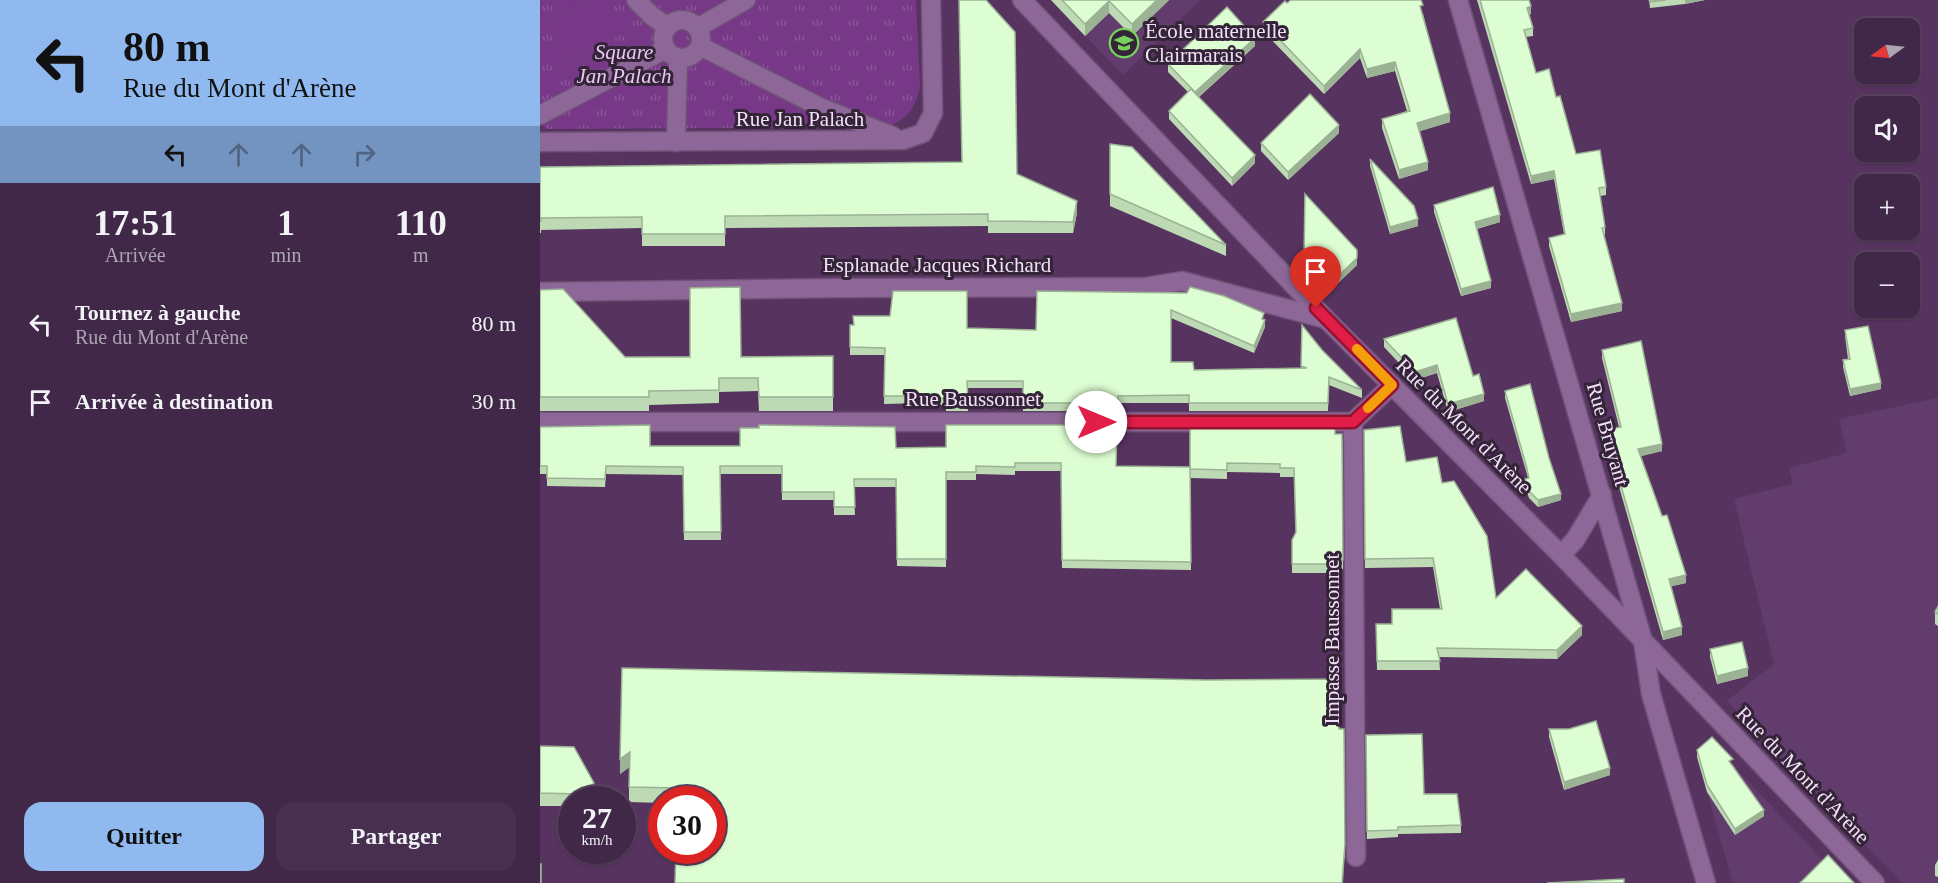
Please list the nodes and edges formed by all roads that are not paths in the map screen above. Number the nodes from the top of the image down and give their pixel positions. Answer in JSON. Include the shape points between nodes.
{"nodes":[{"id":1,"x":636,"y":0,"type":"edge"},
{"id":2,"x":746,"y":0,"type":"edge"},
{"id":3,"x":931,"y":0,"type":"edge"},
{"id":4,"x":1022,"y":0,"type":"edge"},
{"id":5,"x":1458,"y":0,"type":"edge"},
{"id":6,"x":668,"y":27,"type":"junction"},
{"id":7,"x":697,"y":28,"type":"junction"},
{"id":8,"x":700,"y":46,"type":"junction"},
{"id":9,"x":672,"y":53,"type":"junction"},
{"id":10,"x":540,"y":115,"type":"edge"},
{"id":11,"x":903,"y":141,"type":"junction"},
{"id":12,"x":540,"y":142,"type":"edge"},
{"id":13,"x":676,"y":142,"type":"junction"},
{"id":14,"x":540,"y":292,"type":"edge"},
{"id":15,"x":1328,"y":320,"type":"junction"},
{"id":16,"x":1392,"y":385,"type":"junction"},
{"id":17,"x":540,"y":422,"type":"edge"},
{"id":18,"x":1353,"y":422,"type":"junction"},
{"id":19,"x":1602,"y":495,"type":"junction"},
{"id":20,"x":1561,"y":555,"type":"junction"},
{"id":21,"x":1643,"y":641,"type":"junction"},
{"id":22,"x":1356,"y":857,"type":"dead end"},
{"id":23,"x":1706,"y":883,"type":"edge"},
{"id":24,"x":1875,"y":883,"type":"edge"}],
"edges":[{"from":1,"to":6,"type":"street"},
{"from":2,"to":7,"type":"street"},
{"from":3,"to":11,"type":"street","via":[[933,113],[923,133]]},
{"from":4,"to":15,"type":"street","name":"Rue du Mont d'Arène"},
{"from":5,"to":19,"type":"street","name":"Rue Bruyant"},
{"from":6,"to":7,"type":"street","via":[[683,20]]},
{"from":6,"to":9,"type":"street","via":[[663,37]]},
{"from":7,"to":8,"type":"street"},
{"from":8,"to":9,"type":"street","via":[[694,54]]},
{"from":8,"to":11,"type":"street","via":[[820,107]]},
{"from":9,"to":10,"type":"street"},
{"from":9,"to":13,"type":"street"},
{"from":11,"to":13,"type":"street","name":"Rue Jan Palach"},
{"from":12,"to":13,"type":"street","name":"Rue Jan Palach"},
{"from":14,"to":15,"type":"street","name":"Esplanade Jacques Richard","via":[[1145,287],[1182,281]]},
{"from":15,"to":16,"type":"street","name":"Rue du Mont d'Arène"},
{"from":16,"to":18,"type":"street"},
{"from":16,"to":20,"type":"street","name":"Rue du Mont d'Arène"},
{"from":17,"to":18,"type":"street","name":"Rue Baussonnet"},
{"from":18,"to":22,"type":"street","name":"Impasse Baussonnet"},
{"from":19,"to":20,"type":"street","via":[[1575,540]]},
{"from":19,"to":21,"type":"street","name":"Rue Bruyant"},
{"from":20,"to":21,"type":"street","name":"Rue du Mont d'Arène"},
{"from":21,"to":23,"type":"street","name":"Rue Bruyant","via":[[1651,694]]},
{"from":21,"to":24,"type":"street","name":"Rue du Mont d'Arène"}]}
